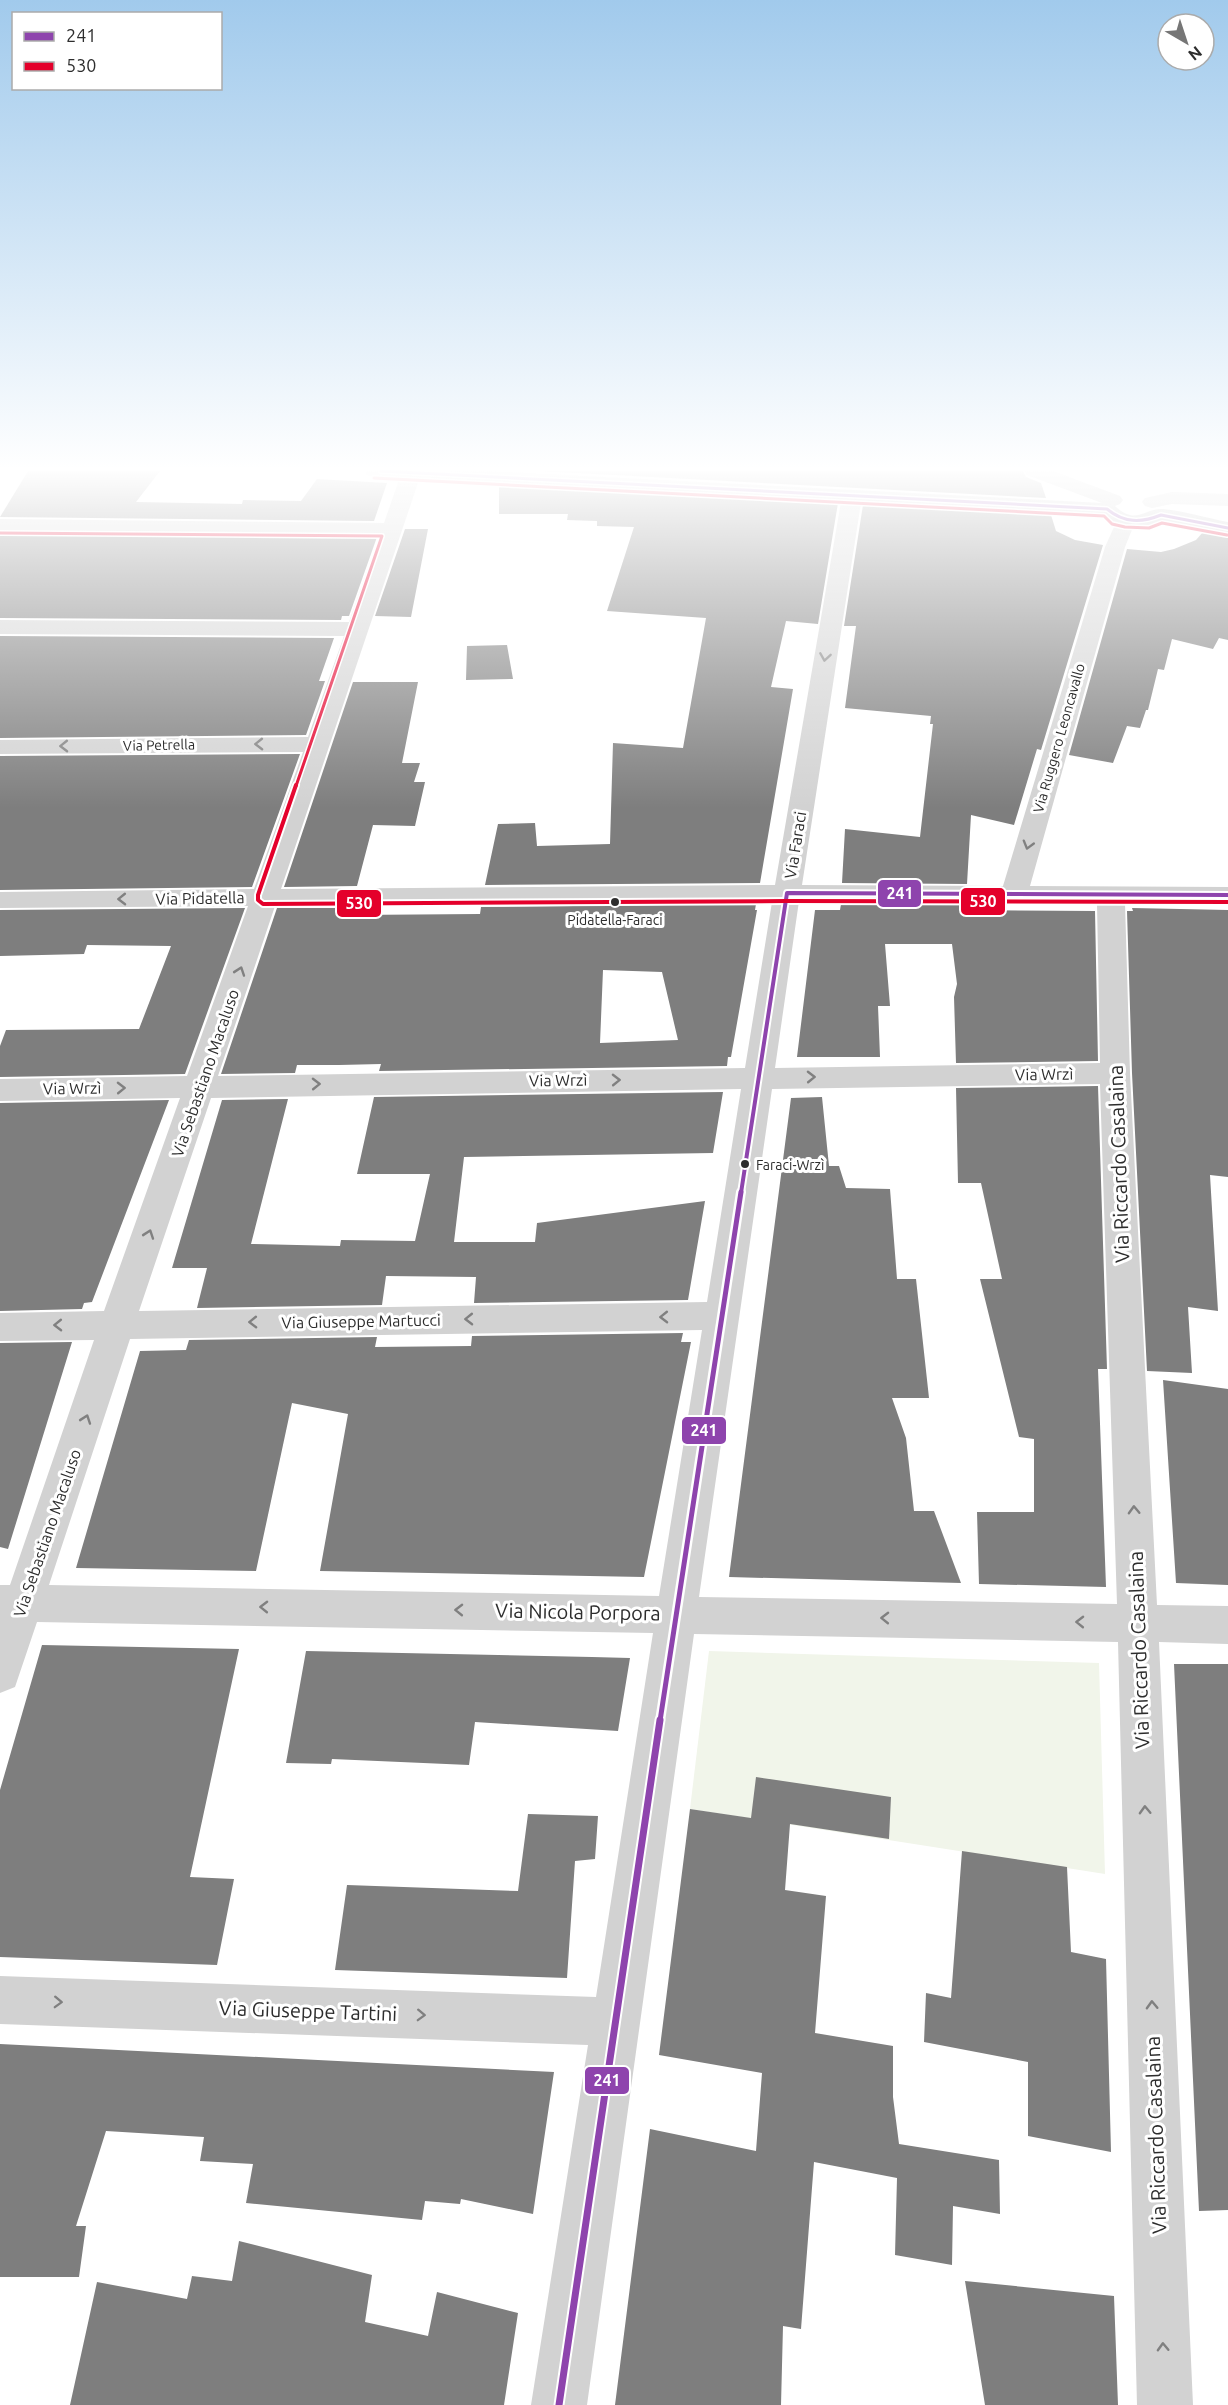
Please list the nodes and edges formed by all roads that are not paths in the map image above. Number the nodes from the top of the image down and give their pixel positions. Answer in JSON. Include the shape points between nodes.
{"nodes":[{"id":1,"x":373,"y":583,"type":"edge"},
{"id":2,"x":838,"y":583,"type":"edge"},
{"id":3,"x":1104,"y":583,"type":"edge"},
{"id":4,"x":0,"y":627,"type":"edge"},
{"id":5,"x":357,"y":629,"type":"junction"},
{"id":6,"x":318,"y":744,"type":"junction"},
{"id":7,"x":0,"y":747,"type":"edge"},
{"id":8,"x":787,"y":893,"type":"junction"},
{"id":9,"x":1014,"y":894,"type":"junction"},
{"id":10,"x":1111,"y":894,"type":"junction"},
{"id":11,"x":1228,"y":896,"type":"edge"},
{"id":12,"x":265,"y":897,"type":"junction"},
{"id":13,"x":0,"y":900,"type":"edge"},
{"id":14,"x":1115,"y":1073,"type":"junction"},
{"id":15,"x":760,"y":1077,"type":"junction"},
{"id":16,"x":201,"y":1086,"type":"junction"},
{"id":17,"x":0,"y":1089,"type":"edge"},
{"id":18,"x":723,"y":1316,"type":"junction"},
{"id":19,"x":117,"y":1324,"type":"junction"},
{"id":20,"x":0,"y":1327,"type":"edge"},
{"id":21,"x":12,"y":1603,"type":"edge"},
{"id":22,"x":676,"y":1614,"type":"junction"},
{"id":23,"x":1138,"y":1623,"type":"junction"},
{"id":24,"x":1228,"y":1625,"type":"edge"},
{"id":25,"x":0,"y":1673,"type":"edge"},
{"id":26,"x":0,"y":2000,"type":"edge"},
{"id":27,"x":616,"y":2022,"type":"junction"},
{"id":28,"x":559,"y":2405,"type":"edge"},
{"id":29,"x":1165,"y":2405,"type":"edge"}],
"edges":[{"from":1,"to":5,"type":"street","name":"Via Sebastiano Macaluso"},
{"from":2,"to":8,"type":"street","name":"Via Faraci","one_way":true},
{"from":3,"to":9,"type":"street","name":"Via Ruggero Leoncavallo","one_way":true},
{"from":4,"to":5,"type":"street"},
{"from":5,"to":6,"type":"street","name":"Via Sebastiano Macaluso"},
{"from":6,"to":7,"type":"street","name":"Via Petrella","one_way":true},
{"from":6,"to":12,"type":"street","name":"Via Sebastiano Macaluso"},
{"from":8,"to":9,"type":"street","name":"Via Pidatella"},
{"from":8,"to":12,"type":"street","name":"Via Pidatella"},
{"from":8,"to":15,"type":"street","name":"Via Faraci"},
{"from":9,"to":10,"type":"street","name":"Via Pidatella"},
{"from":10,"to":11,"type":"street","name":"Via Pidatella"},
{"from":10,"to":14,"type":"street","name":"Via Riccardo Casalaina"},
{"from":12,"to":13,"type":"street","name":"Via Pidatella","one_way":true},
{"from":16,"to":12,"type":"street","name":"Via Sebastiano Macaluso","one_way":true},
{"from":15,"to":14,"type":"street","name":"Via Wrzì","one_way":true},
{"from":23,"to":14,"type":"street","name":"Via Riccardo Casalaina","one_way":true},
{"from":16,"to":15,"type":"street","name":"Via Wrzì","one_way":true},
{"from":15,"to":18,"type":"street","name":"Via Faraci"},
{"from":17,"to":16,"type":"street","name":"Via Wrzì","one_way":true},
{"from":19,"to":16,"type":"street","name":"Via Sebastiano Macaluso","one_way":true},
{"from":18,"to":19,"type":"street","name":"Via Giuseppe Martucci","one_way":true},
{"from":18,"to":22,"type":"street","name":"Via Faraci"},
{"from":19,"to":20,"type":"street","name":"Via Giuseppe Martucci","one_way":true},
{"from":21,"to":19,"type":"street","name":"Via Sebastiano Macaluso","one_way":true},
{"from":22,"to":21,"type":"street","name":"Via Nicola Porpora","one_way":true},
{"from":21,"to":25,"type":"street","name":"Via Sebastiano Macaluso"},
{"from":23,"to":22,"type":"street","name":"Via Nicola Porpora","one_way":true},
{"from":22,"to":27,"type":"street","name":"Via Faraci"},
{"from":23,"to":24,"type":"street","name":"Via Nicola Porpora"},
{"from":29,"to":23,"type":"street","name":"Via Riccardo Casalaina","one_way":true},
{"from":26,"to":27,"type":"street","name":"Via Giuseppe Tartini","one_way":true},
{"from":27,"to":28,"type":"street","name":"Via Faraci"}]}
